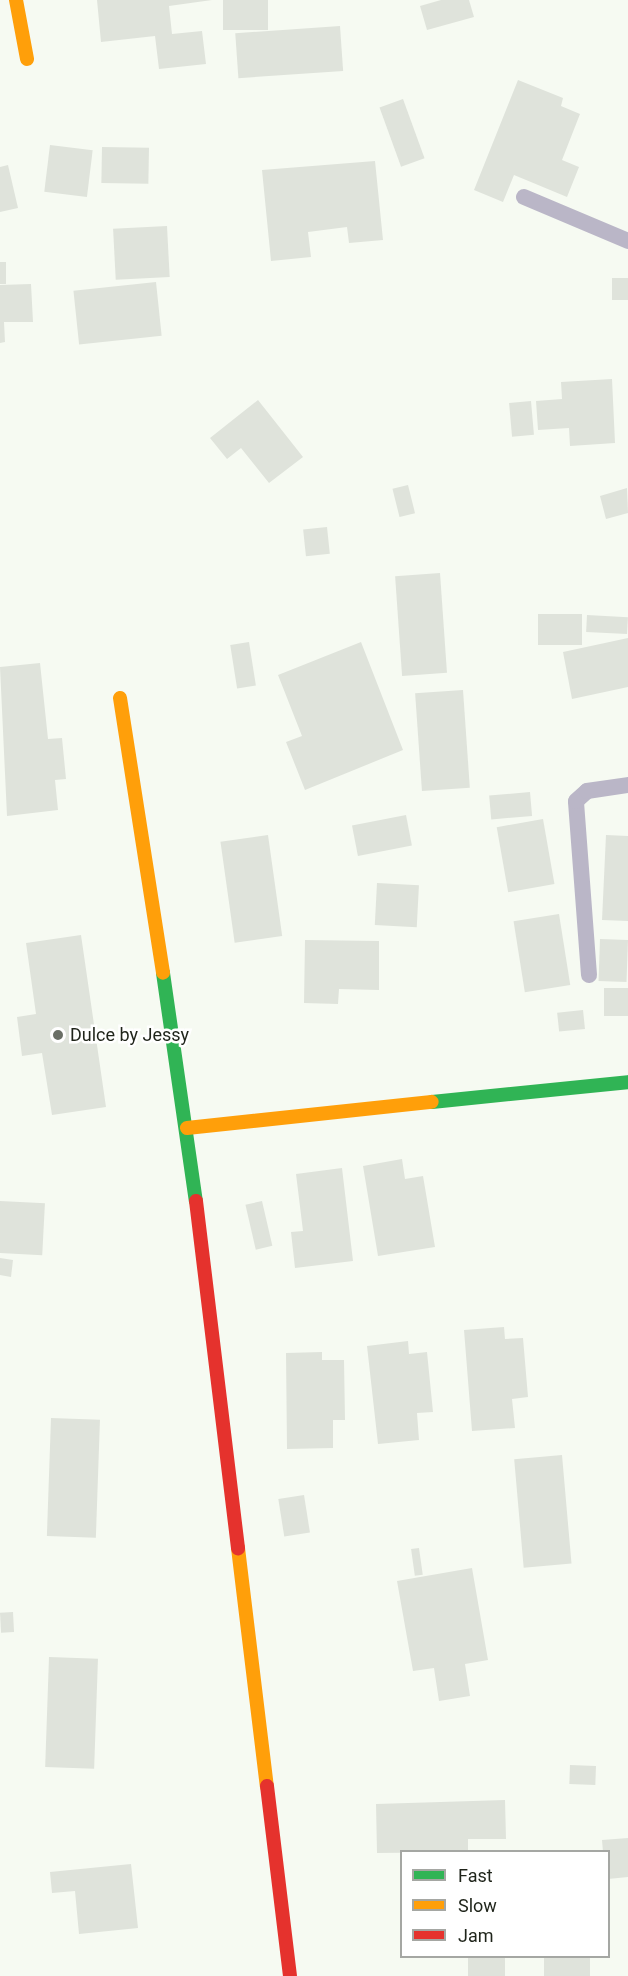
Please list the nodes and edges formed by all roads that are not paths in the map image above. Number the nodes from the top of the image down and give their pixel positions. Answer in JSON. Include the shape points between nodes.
{"nodes":[{"id":1,"x":16,"y":0,"type":"edge"},
{"id":2,"x":27,"y":59,"type":"dead end"},
{"id":3,"x":524,"y":196,"type":"dead end"},
{"id":4,"x":628,"y":241,"type":"edge"},
{"id":5,"x":120,"y":698,"type":"dead end"},
{"id":6,"x":628,"y":785,"type":"edge"},
{"id":7,"x":589,"y":975,"type":"dead end"},
{"id":8,"x":628,"y":1082,"type":"edge"},
{"id":9,"x":187,"y":1128,"type":"junction"},
{"id":10,"x":290,"y":1976,"type":"edge"}],
"edges":[{"from":1,"to":2,"type":"street"},
{"from":3,"to":4,"type":"lane"},
{"from":5,"to":9,"type":"street"},
{"from":6,"to":7,"type":"lane","via":[[587,791],[576,801]]},
{"from":8,"to":9,"type":"street"},
{"from":9,"to":10,"type":"street"}]}
